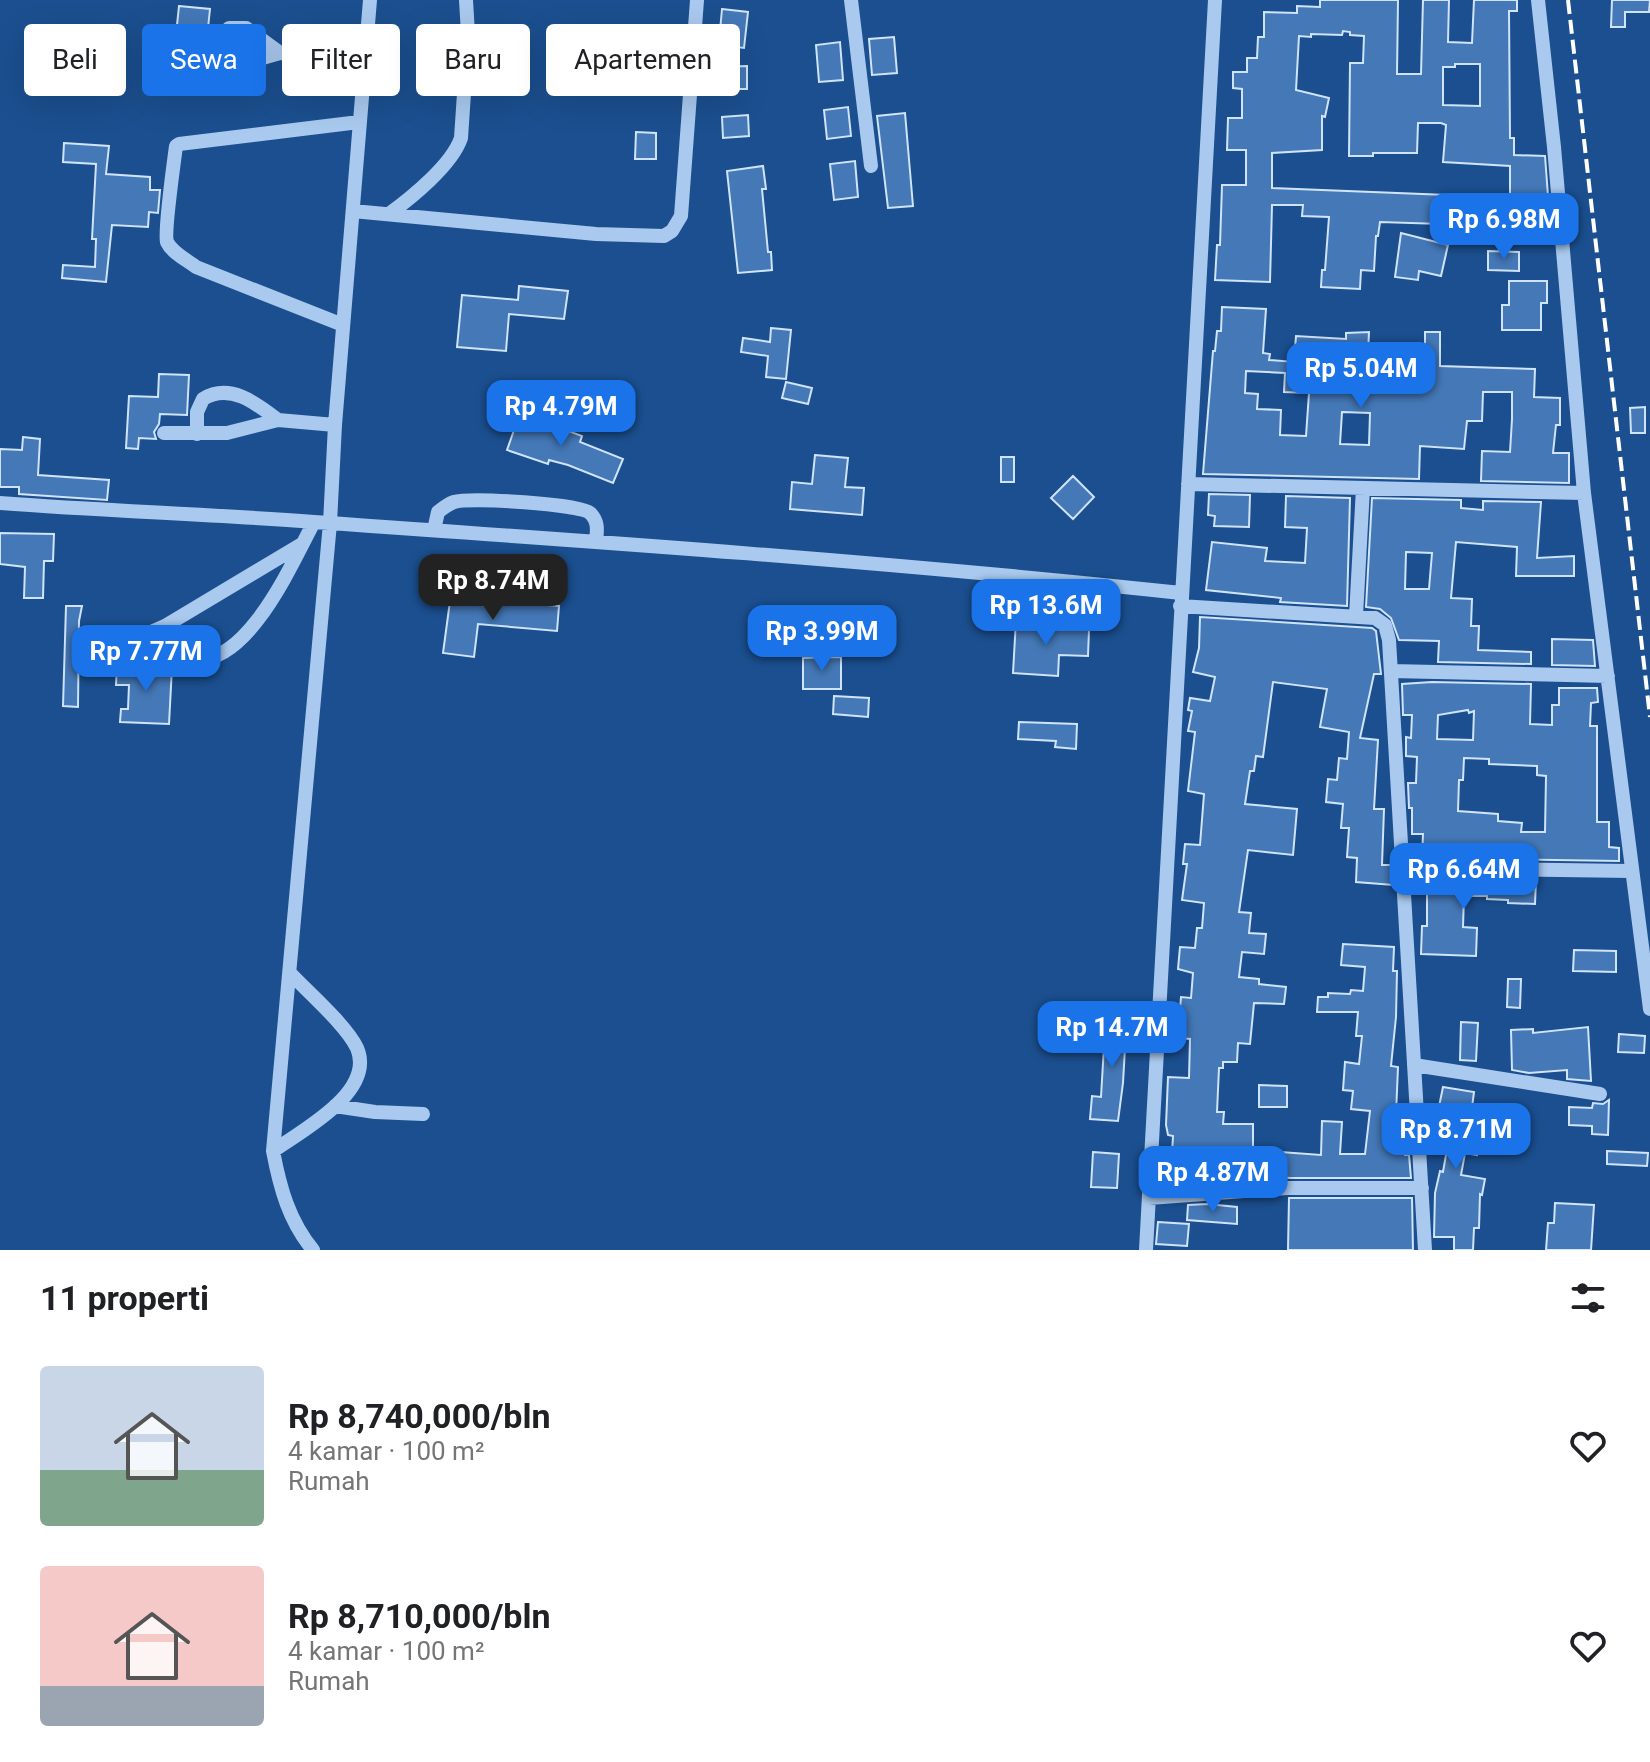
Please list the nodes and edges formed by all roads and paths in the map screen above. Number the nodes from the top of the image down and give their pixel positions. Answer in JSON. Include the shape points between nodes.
{"nodes":[{"id":1,"x":370,"y":0,"type":"edge"},
{"id":2,"x":466,"y":0,"type":"edge"},
{"id":3,"x":697,"y":0,"type":"edge"},
{"id":4,"x":851,"y":0,"type":"edge"},
{"id":5,"x":1215,"y":0,"type":"edge"},
{"id":6,"x":1538,"y":0,"type":"edge"},
{"id":7,"x":368,"y":24,"type":"edge"},
{"id":8,"x":266,"y":43,"type":"edge"},
{"id":9,"x":280,"y":53,"type":"joint"},
{"id":10,"x":266,"y":56,"type":"edge"},
{"id":11,"x":362,"y":96,"type":"edge"},
{"id":12,"x":359,"y":122,"type":"junction"},
{"id":13,"x":871,"y":166,"type":"dead end"},
{"id":14,"x":353,"y":211,"type":"junction"},
{"id":15,"x":389,"y":214,"type":"junction"},
{"id":16,"x":343,"y":325,"type":"junction"},
{"id":17,"x":278,"y":420,"type":"junction"},
{"id":18,"x":335,"y":425,"type":"junction"},
{"id":19,"x":164,"y":433,"type":"dead end"},
{"id":20,"x":197,"y":434,"type":"junction"},
{"id":21,"x":1188,"y":484,"type":"junction"},
{"id":22,"x":1363,"y":488,"type":"junction"},
{"id":23,"x":1584,"y":493,"type":"junction"},
{"id":24,"x":0,"y":503,"type":"edge"},
{"id":25,"x":314,"y":522,"type":"junction"},
{"id":26,"x":330,"y":523,"type":"junction"},
{"id":27,"x":434,"y":530,"type":"junction"},
{"id":28,"x":596,"y":542,"type":"junction"},
{"id":29,"x":302,"y":544,"type":"junction"},
{"id":30,"x":1180,"y":599,"type":"junction"},
{"id":31,"x":1356,"y":616,"type":"junction"},
{"id":32,"x":165,"y":626,"type":"junction"},
{"id":33,"x":96,"y":656,"type":"dead end"},
{"id":34,"x":1391,"y":671,"type":"junction"},
{"id":35,"x":1608,"y":676,"type":"junction"},
{"id":36,"x":1403,"y":868,"type":"junction"},
{"id":37,"x":1631,"y":871,"type":"junction"},
{"id":38,"x":290,"y":973,"type":"junction"},
{"id":39,"x":1650,"y":1009,"type":"edge"},
{"id":40,"x":1414,"y":1065,"type":"junction"},
{"id":41,"x":1600,"y":1094,"type":"dead end"},
{"id":42,"x":335,"y":1106,"type":"junction"},
{"id":43,"x":423,"y":1114,"type":"dead end"},
{"id":44,"x":273,"y":1151,"type":"junction"},
{"id":45,"x":1422,"y":1188,"type":"junction"},
{"id":46,"x":1149,"y":1198,"type":"junction"},
{"id":47,"x":313,"y":1250,"type":"edge"},
{"id":48,"x":1146,"y":1250,"type":"edge"},
{"id":49,"x":1425,"y":1250,"type":"edge"}],
"edges":[{"from":1,"to":7,"type":"street"},
{"from":2,"to":15,"type":"street","via":[[461,138],[411,198]]},
{"from":3,"to":15,"type":"street","via":[[681,216],[672,231],[664,236],[596,234]]},
{"from":4,"to":13,"type":"street"},
{"from":5,"to":21,"type":"street"},
{"from":6,"to":23,"type":"street"},
{"from":8,"to":9,"type":"street"},
{"from":9,"to":10,"type":"street"},
{"from":11,"to":12,"type":"street"},
{"from":12,"to":14,"type":"street"},
{"from":12,"to":16,"type":"street","via":[[179,144],[167,224],[167,242],[196,267]]},
{"from":14,"to":15,"type":"street"},
{"from":14,"to":16,"type":"street"},
{"from":16,"to":18,"type":"street"},
{"from":17,"to":18,"type":"street"},
{"from":17,"to":20,"type":"street","via":[[227,433]]},
{"from":17,"to":20,"type":"street","via":[[235,393],[220,392],[203,399]]},
{"from":18,"to":26,"type":"street"},
{"from":19,"to":20,"type":"street"},
{"from":21,"to":22,"type":"street"},
{"from":21,"to":30,"type":"street"},
{"from":22,"to":23,"type":"street"},
{"from":22,"to":31,"type":"street"},
{"from":23,"to":35,"type":"street"},
{"from":24,"to":25,"type":"street"},
{"from":25,"to":26,"type":"street"},
{"from":25,"to":29,"type":"street"},
{"from":26,"to":27,"type":"street"},
{"from":26,"to":38,"type":"street"},
{"from":27,"to":28,"type":"street"},
{"from":27,"to":28,"type":"street","via":[[438,512],[456,501],[536,504],[585,509],[597,523]]},
{"from":28,"to":30,"type":"street","via":[[983,573]]},
{"from":29,"to":32,"type":"street"},
{"from":29,"to":32,"type":"street","via":[[250,630],[229,651],[214,659],[192,659]]},
{"from":30,"to":31,"type":"street"},
{"from":30,"to":46,"type":"street"},
{"from":31,"to":34,"type":"street","via":[[1385,625]]},
{"from":32,"to":33,"type":"street"},
{"from":34,"to":35,"type":"street"},
{"from":34,"to":36,"type":"street"},
{"from":35,"to":37,"type":"street"},
{"from":36,"to":37,"type":"street"},
{"from":36,"to":40,"type":"street"},
{"from":37,"to":39,"type":"street"},
{"from":38,"to":42,"type":"street","via":[[358,1049],[354,1087]]},
{"from":38,"to":44,"type":"street"},
{"from":40,"to":41,"type":"street"},
{"from":40,"to":45,"type":"street"},
{"from":42,"to":43,"type":"street"},
{"from":42,"to":44,"type":"street"},
{"from":44,"to":47,"type":"street","via":[[289,1212]]},
{"from":45,"to":46,"type":"street","via":[[1287,1188]]},
{"from":45,"to":49,"type":"street"},
{"from":46,"to":48,"type":"street"}]}
